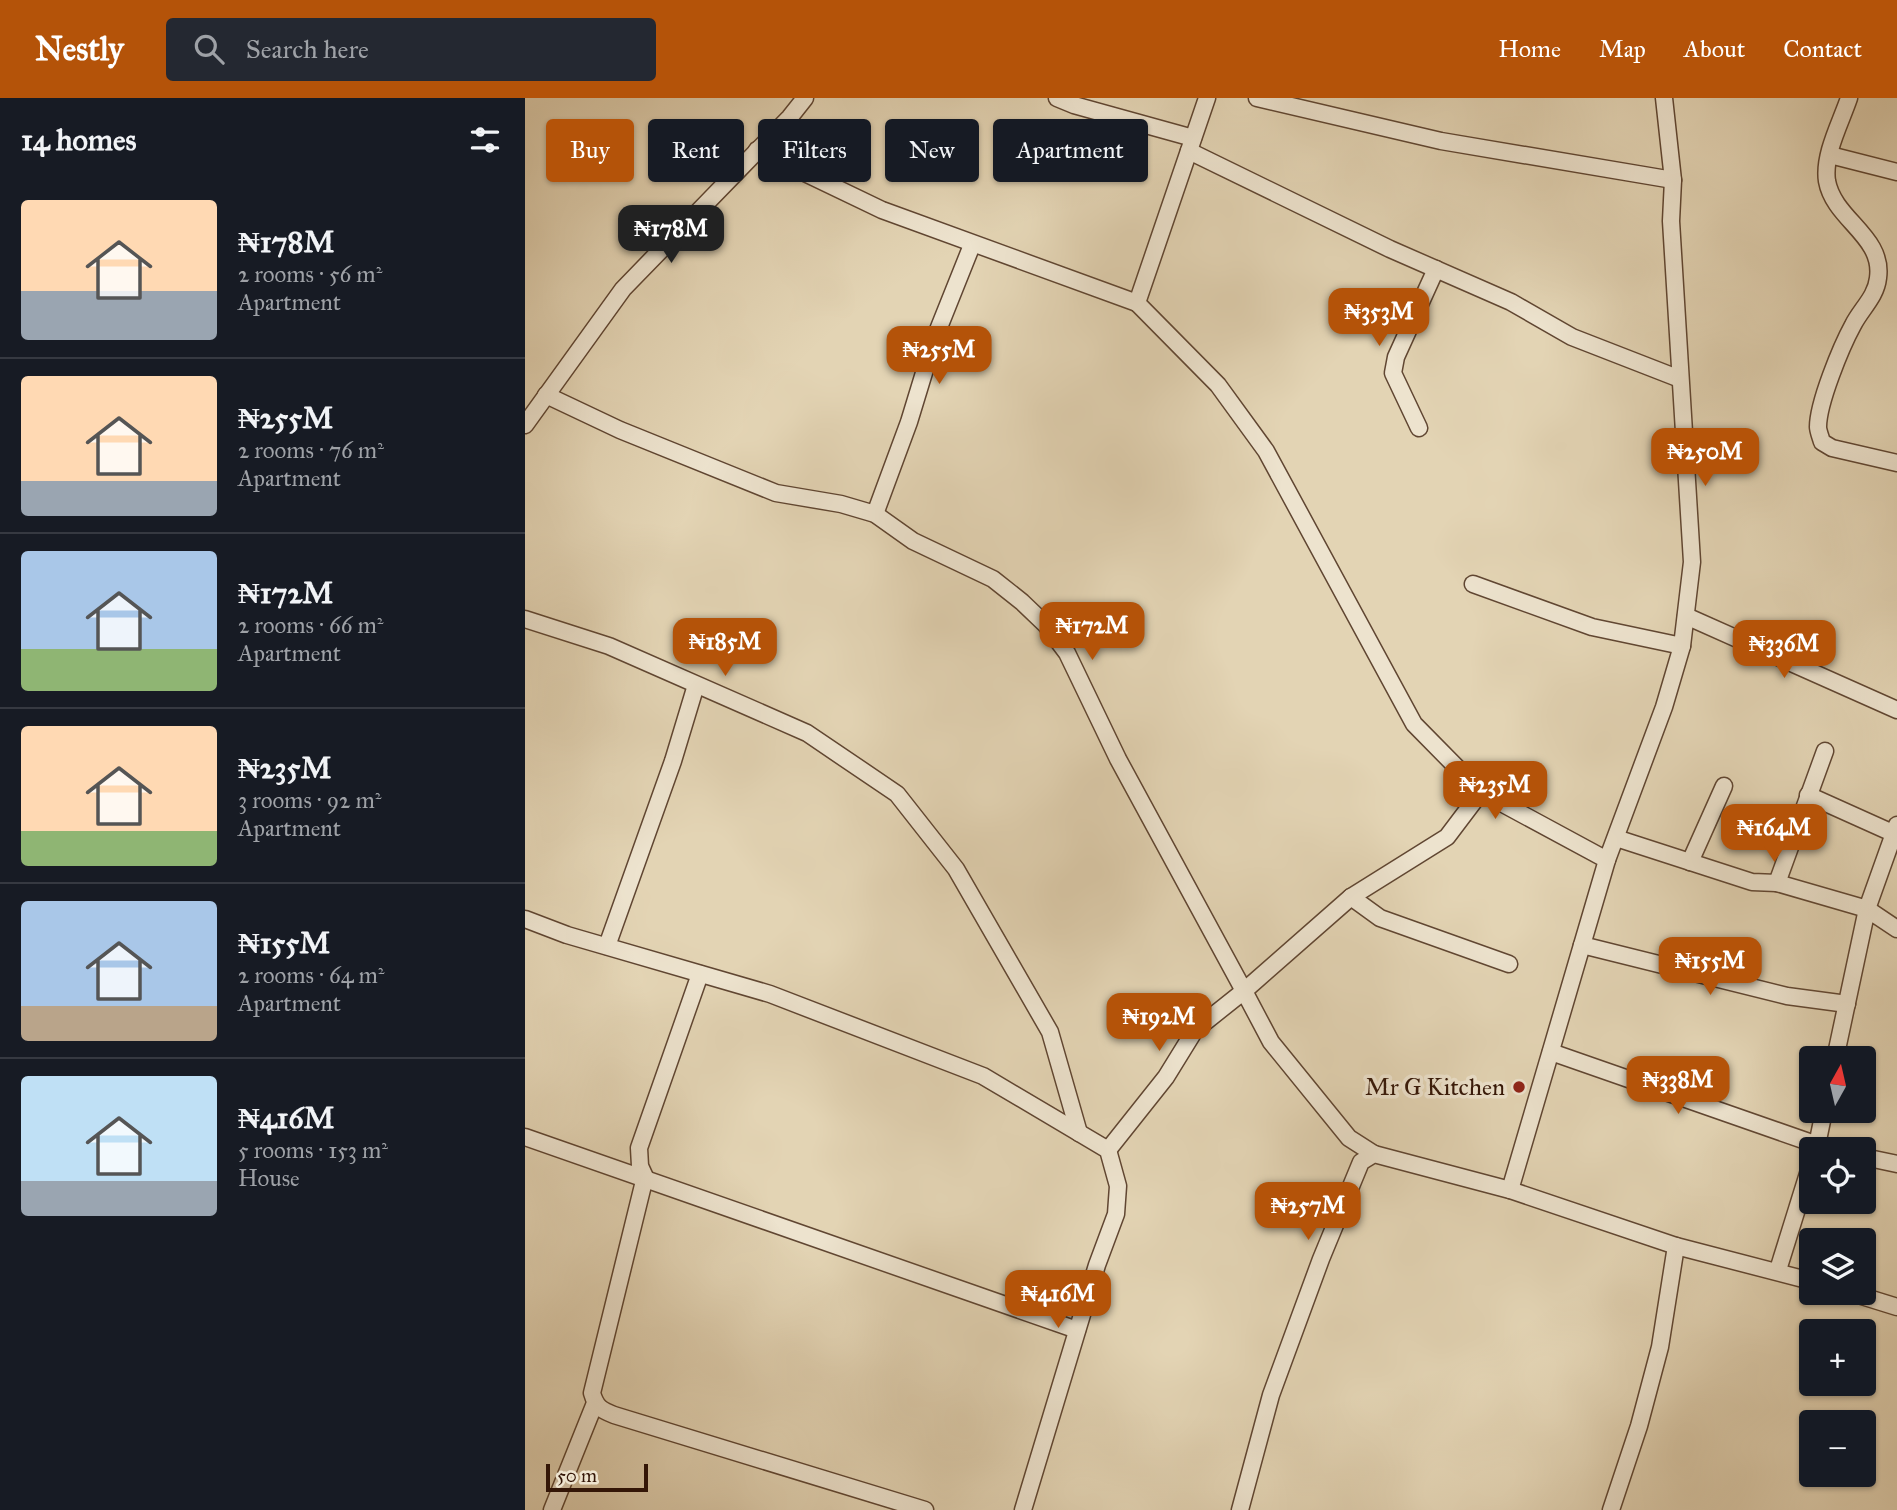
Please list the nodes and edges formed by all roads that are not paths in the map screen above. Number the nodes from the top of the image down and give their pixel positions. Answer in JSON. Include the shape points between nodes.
{"nodes":[{"id":1,"x":804,"y":98,"type":"edge"},
{"id":2,"x":1057,"y":98,"type":"edge"},
{"id":3,"x":1207,"y":98,"type":"edge"},
{"id":4,"x":1257,"y":98,"type":"edge"},
{"id":5,"x":1664,"y":98,"type":"edge"},
{"id":6,"x":1849,"y":98,"type":"edge"},
{"id":7,"x":1191,"y":145,"type":"junction"},
{"id":8,"x":757,"y":150,"type":"junction"},
{"id":9,"x":1830,"y":155,"type":"junction"},
{"id":10,"x":1897,"y":172,"type":"edge"},
{"id":11,"x":1673,"y":180,"type":"junction"},
{"id":12,"x":972,"y":245,"type":"junction"},
{"id":13,"x":1436,"y":270,"type":"junction"},
{"id":14,"x":1137,"y":303,"type":"junction"},
{"id":15,"x":1680,"y":379,"type":"junction"},
{"id":16,"x":546,"y":395,"type":"junction"},
{"id":17,"x":525,"y":425,"type":"edge"},
{"id":18,"x":1419,"y":428,"type":"dead end"},
{"id":19,"x":1897,"y":463,"type":"edge"},
{"id":20,"x":875,"y":514,"type":"junction"},
{"id":21,"x":1473,"y":584,"type":"dead end"},
{"id":22,"x":1686,"y":616,"type":"junction"},
{"id":23,"x":525,"y":619,"type":"edge"},
{"id":24,"x":1682,"y":646,"type":"junction"},
{"id":25,"x":696,"y":685,"type":"junction"},
{"id":26,"x":1897,"y":710,"type":"edge"},
{"id":27,"x":1825,"y":751,"type":"dead end"},
{"id":28,"x":1724,"y":786,"type":"dead end"},
{"id":29,"x":1481,"y":792,"type":"junction"},
{"id":30,"x":1808,"y":795,"type":"junction"},
{"id":31,"x":1896,"y":831,"type":"edge"},
{"id":32,"x":1616,"y":838,"type":"junction"},
{"id":33,"x":1607,"y":860,"type":"junction"},
{"id":34,"x":1690,"y":862,"type":"junction"},
{"id":35,"x":1777,"y":883,"type":"junction"},
{"id":36,"x":1351,"y":897,"type":"junction"},
{"id":37,"x":1867,"y":909,"type":"junction"},
{"id":38,"x":525,"y":919,"type":"edge"},
{"id":39,"x":1897,"y":929,"type":"edge"},
{"id":40,"x":1582,"y":945,"type":"junction"},
{"id":41,"x":607,"y":946,"type":"junction"},
{"id":42,"x":1509,"y":964,"type":"dead end"},
{"id":43,"x":700,"y":974,"type":"junction"},
{"id":44,"x":1244,"y":991,"type":"junction"},
{"id":45,"x":1847,"y":1004,"type":"junction"},
{"id":46,"x":1838,"y":1046,"type":"edge"},
{"id":47,"x":1551,"y":1052,"type":"junction"},
{"id":48,"x":1079,"y":1133,"type":"junction"},
{"id":49,"x":525,"y":1137,"type":"edge"},
{"id":50,"x":1799,"y":1141,"type":"edge"},
{"id":51,"x":1108,"y":1150,"type":"junction"},
{"id":52,"x":1374,"y":1154,"type":"junction"},
{"id":53,"x":1876,"y":1160,"type":"edge"},
{"id":54,"x":1897,"y":1164,"type":"edge"},
{"id":55,"x":645,"y":1177,"type":"junction"},
{"id":56,"x":1510,"y":1190,"type":"junction"},
{"id":57,"x":1799,"y":1203,"type":"edge"},
{"id":58,"x":1676,"y":1247,"type":"junction"},
{"id":59,"x":1778,"y":1270,"type":"junction"},
{"id":60,"x":1799,"y":1276,"type":"edge"},
{"id":61,"x":1876,"y":1300,"type":"edge"},
{"id":62,"x":1897,"y":1307,"type":"edge"},
{"id":63,"x":1077,"y":1329,"type":"junction"},
{"id":64,"x":595,"y":1403,"type":"junction"},
{"id":65,"x":1614,"y":1509,"type":"edge"},
{"id":66,"x":552,"y":1510,"type":"edge"},
{"id":67,"x":925,"y":1510,"type":"edge"},
{"id":68,"x":1023,"y":1510,"type":"edge"},
{"id":69,"x":1240,"y":1510,"type":"edge"}],
"edges":[{"from":1,"to":8,"type":"street"},
{"from":2,"to":7,"type":"street"},
{"from":3,"to":7,"type":"street"},
{"from":4,"to":11,"type":"street","via":[[1441,141]]},
{"from":5,"to":11,"type":"street"},
{"from":6,"to":9,"type":"street"},
{"from":7,"to":13,"type":"street"},
{"from":7,"to":14,"type":"street"},
{"from":8,"to":12,"type":"street","via":[[882,210]]},
{"from":8,"to":16,"type":"street","via":[[623,289]]},
{"from":9,"to":10,"type":"street"},
{"from":9,"to":19,"type":"street","via":[[1827,181],[1833,197],[1872,245],[1878,278],[1853,324],[1826,391],[1818,426],[1822,442],[1832,447]]},
{"from":11,"to":15,"type":"street"},
{"from":12,"to":14,"type":"street"},
{"from":12,"to":20,"type":"street","via":[[934,340]]},
{"from":13,"to":15,"type":"street","via":[[1511,302],[1572,337]]},
{"from":13,"to":18,"type":"street","via":[[1395,357],[1393,373]]},
{"from":14,"to":29,"type":"street","via":[[1218,385],[1258,440],[1414,724]]},
{"from":15,"to":22,"type":"street","via":[[1692,562]]},
{"from":16,"to":17,"type":"street"},
{"from":16,"to":20,"type":"street","via":[[776,493]]},
{"from":20,"to":44,"type":"street","via":[[913,541],[993,579],[1046,625],[1067,653],[1118,758]]},
{"from":21,"to":24,"type":"street","via":[[1592,627]]},
{"from":22,"to":24,"type":"street"},
{"from":22,"to":26,"type":"street"},
{"from":23,"to":25,"type":"street","via":[[608,646]]},
{"from":24,"to":32,"type":"street"},
{"from":25,"to":41,"type":"street"},
{"from":25,"to":48,"type":"street","via":[[807,733],[897,794],[955,869],[1050,1032]]},
{"from":27,"to":30,"type":"street"},
{"from":28,"to":34,"type":"street"},
{"from":29,"to":33,"type":"street"},
{"from":29,"to":36,"type":"street","via":[[1447,838]]},
{"from":30,"to":31,"type":"street"},
{"from":30,"to":35,"type":"street"},
{"from":31,"to":37,"type":"street"},
{"from":32,"to":33,"type":"street"},
{"from":32,"to":34,"type":"street"},
{"from":33,"to":40,"type":"street"},
{"from":34,"to":35,"type":"street","via":[[1752,882]]},
{"from":35,"to":37,"type":"street"},
{"from":36,"to":42,"type":"street","via":[[1380,918]]},
{"from":36,"to":44,"type":"street"},
{"from":37,"to":39,"type":"street"},
{"from":37,"to":45,"type":"street"},
{"from":38,"to":41,"type":"street"},
{"from":40,"to":45,"type":"street","via":[[1787,996]]},
{"from":40,"to":47,"type":"street"},
{"from":41,"to":43,"type":"street"},
{"from":43,"to":48,"type":"street","via":[[770,994],[983,1076]]},
{"from":43,"to":55,"type":"street","via":[[639,1148]]},
{"from":44,"to":51,"type":"street","via":[[1195,1030],[1166,1077]]},
{"from":44,"to":52,"type":"street","via":[[1271,1042],[1349,1138]]},
{"from":45,"to":46,"type":"street"},
{"from":47,"to":50,"type":"street"},
{"from":47,"to":56,"type":"street"},
{"from":48,"to":51,"type":"street"},
{"from":49,"to":55,"type":"street"},
{"from":51,"to":63,"type":"street","via":[[1118,1186],[1116,1214]]},
{"from":52,"to":56,"type":"street"},
{"from":52,"to":69,"type":"street","via":[[1361,1162],[1351,1181],[1321,1259],[1271,1395]]},
{"from":53,"to":54,"type":"street"},
{"from":55,"to":63,"type":"street"},
{"from":55,"to":64,"type":"street","via":[[593,1394]]},
{"from":56,"to":58,"type":"street"},
{"from":57,"to":59,"type":"street"},
{"from":58,"to":59,"type":"street"},
{"from":58,"to":65,"type":"street","via":[[1660,1347]]},
{"from":59,"to":60,"type":"street"},
{"from":61,"to":62,"type":"street"},
{"from":63,"to":68,"type":"street"},
{"from":64,"to":66,"type":"street"},
{"from":64,"to":67,"type":"street","via":[[614,1415]]}]}
